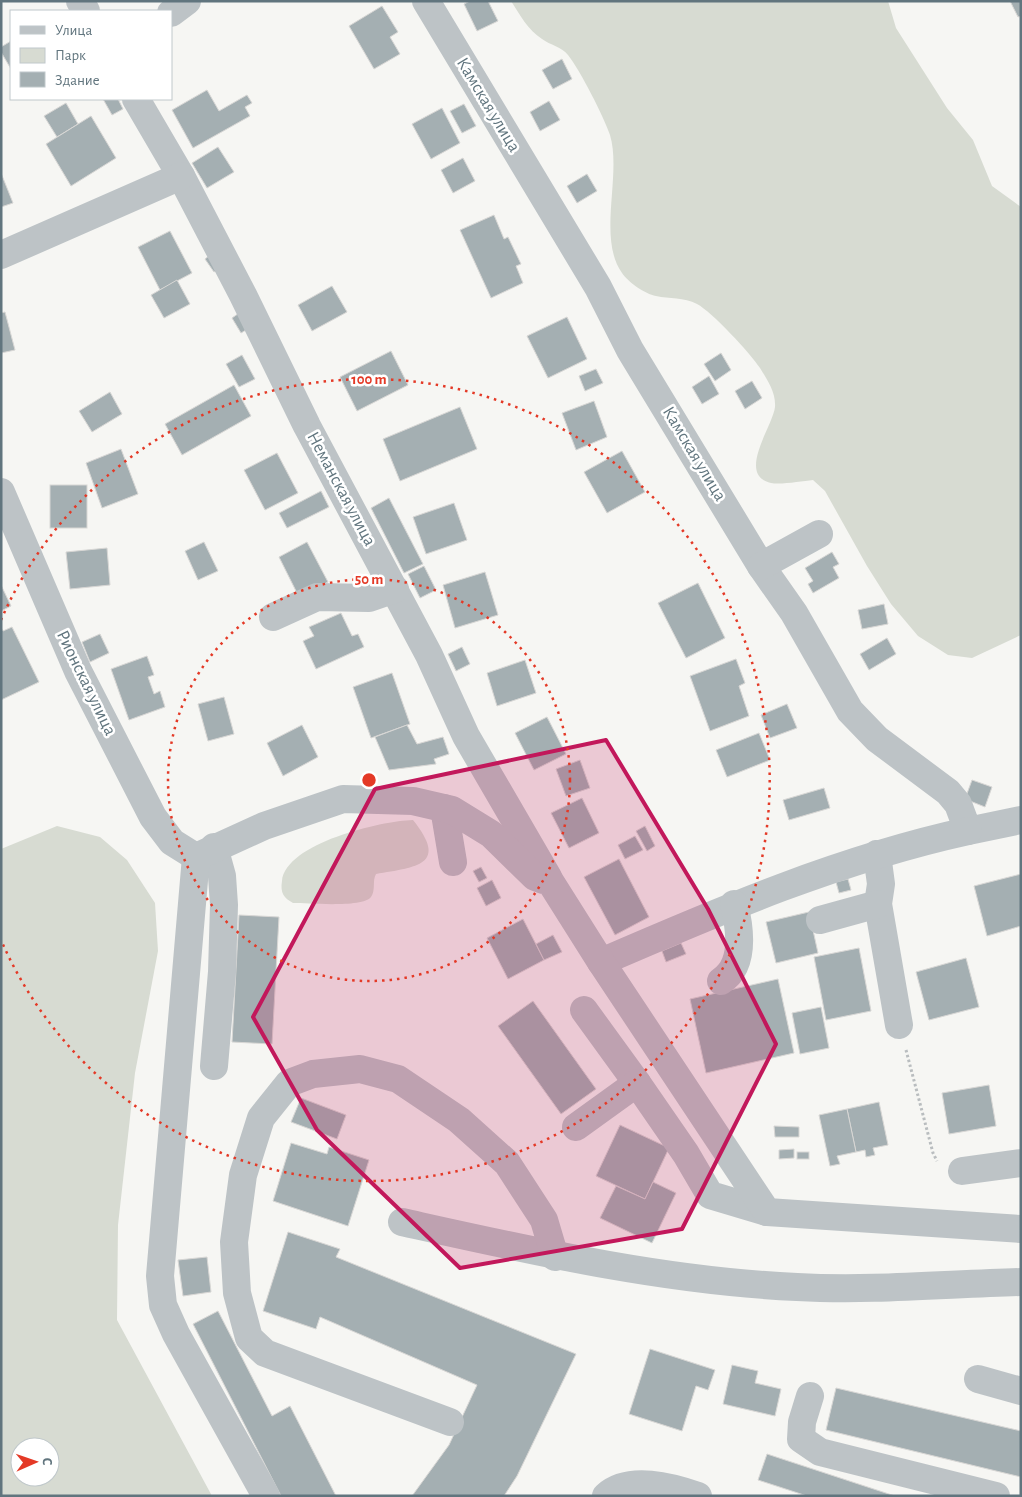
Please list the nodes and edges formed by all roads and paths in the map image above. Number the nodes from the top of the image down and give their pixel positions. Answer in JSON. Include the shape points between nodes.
{"nodes":[{"id":1,"x":187,"y":1,"type":"edge"},
{"id":2,"x":426,"y":1,"type":"edge"},
{"id":3,"x":172,"y":12,"type":"edge"},
{"id":4,"x":137,"y":100,"type":"edge"},
{"id":5,"x":181,"y":176,"type":"junction"},
{"id":6,"x":1,"y":255,"type":"edge"},
{"id":7,"x":1,"y":492,"type":"edge"},
{"id":8,"x":819,"y":534,"type":"dead end"},
{"id":9,"x":761,"y":566,"type":"junction"},
{"id":10,"x":395,"y":589,"type":"junction"},
{"id":11,"x":272,"y":617,"type":"dead end"},
{"id":12,"x":444,"y":808,"type":"junction"},
{"id":13,"x":1021,"y":820,"type":"edge"},
{"id":14,"x":968,"y":831,"type":"junction"},
{"id":15,"x":205,"y":852,"type":"junction"},
{"id":16,"x":877,"y":854,"type":"junction"},
{"id":17,"x":453,"y":862,"type":"dead end"},
{"id":18,"x":548,"y":878,"type":"junction"},
{"id":19,"x":734,"y":904,"type":"junction"},
{"id":20,"x":878,"y":904,"type":"junction"},
{"id":21,"x":820,"y":920,"type":"dead end"},
{"id":22,"x":601,"y":962,"type":"junction"},
{"id":23,"x":721,"y":981,"type":"dead end"},
{"id":24,"x":584,"y":1010,"type":"dead end"},
{"id":25,"x":899,"y":1025,"type":"joint"},
{"id":26,"x":214,"y":1066,"type":"dead end"},
{"id":27,"x":637,"y":1082,"type":"junction"},
{"id":28,"x":576,"y":1126,"type":"dead end"},
{"id":29,"x":1021,"y":1164,"type":"edge"},
{"id":30,"x":962,"y":1172,"type":"joint"},
{"id":31,"x":767,"y":1212,"type":"junction"},
{"id":32,"x":402,"y":1222,"type":"dead end"},
{"id":33,"x":1021,"y":1229,"type":"edge"},
{"id":34,"x":555,"y":1256,"type":"junction"},
{"id":35,"x":1021,"y":1282,"type":"edge"},
{"id":36,"x":978,"y":1379,"type":"dead end"},
{"id":37,"x":1021,"y":1391,"type":"edge"},
{"id":38,"x":810,"y":1396,"type":"dead end"},
{"id":39,"x":450,"y":1422,"type":"dead end"},
{"id":40,"x":266,"y":1496,"type":"edge"},
{"id":41,"x":606,"y":1496,"type":"edge"},
{"id":42,"x":698,"y":1496,"type":"edge"},
{"id":43,"x":996,"y":1496,"type":"edge"}],
"edges":[{"from":1,"to":3,"type":"lane"},
{"from":2,"to":9,"type":"lane","name":"Камская улица","via":[[598,287],[630,350]]},
{"from":4,"to":5,"type":"lane","name":"Неманская улица"},
{"from":5,"to":6,"type":"lane"},
{"from":5,"to":10,"type":"lane","name":"Неманская улица","via":[[307,426]]},
{"from":7,"to":15,"type":"lane","name":"Рионская улица","via":[[78,672],[153,817],[172,842]]},
{"from":8,"to":9,"type":"lane"},
{"from":9,"to":14,"type":"lane","name":"Камская улица","via":[[794,613],[850,711],[877,738],[948,792],[958,804]]},
{"from":10,"to":11,"type":"lane","via":[[369,598],[317,596]]},
{"from":10,"to":18,"type":"lane","name":"Неманская улица","via":[[466,736]]},
{"from":12,"to":15,"type":"lane","via":[[413,801],[344,799],[312,808]]},
{"from":12,"to":17,"type":"lane"},
{"from":12,"to":18,"type":"lane","via":[[490,834],[535,877]]},
{"from":13,"to":14,"type":"lane"},
{"from":14,"to":16,"type":"lane"},
{"from":15,"to":26,"type":"lane","via":[[222,876],[224,905]]},
{"from":15,"to":40,"type":"lane","via":[[161,1286],[163,1305],[176,1334]]},
{"from":16,"to":19,"type":"lane"},
{"from":16,"to":20,"type":"lane","via":[[881,884]]},
{"from":18,"to":22,"type":"lane","name":"Неманская улица"},
{"from":19,"to":22,"type":"lane"},
{"from":19,"to":23,"type":"lane","via":[[740,940],[738,954],[733,968]]},
{"from":20,"to":21,"type":"lane"},
{"from":20,"to":25,"type":"lane"},
{"from":22,"to":31,"type":"lane","name":"Неманская улица"},
{"from":24,"to":27,"type":"lane"},
{"from":25,"to":30,"type":"path","via":[[933,1153],[940,1167],[950,1172]]},
{"from":27,"to":28,"type":"lane"},
{"from":27,"to":31,"type":"lane","via":[[710,1195]]},
{"from":29,"to":30,"type":"lane"},
{"from":31,"to":33,"type":"lane"},
{"from":32,"to":34,"type":"lane"},
{"from":34,"to":35,"type":"lane","via":[[635,1271],[799,1287]]},
{"from":34,"to":39,"type":"lane","via":[[544,1220],[507,1163],[459,1120],[398,1079],[360,1069],[313,1074],[289,1083],[260,1118],[243,1175],[234,1242],[237,1293],[249,1338],[265,1353]]},
{"from":36,"to":37,"type":"lane"},
{"from":38,"to":43,"type":"lane","via":[[802,1422],[801,1439],[820,1452]]},
{"from":41,"to":42,"type":"lane","via":[[631,1484],[676,1488]]}]}
